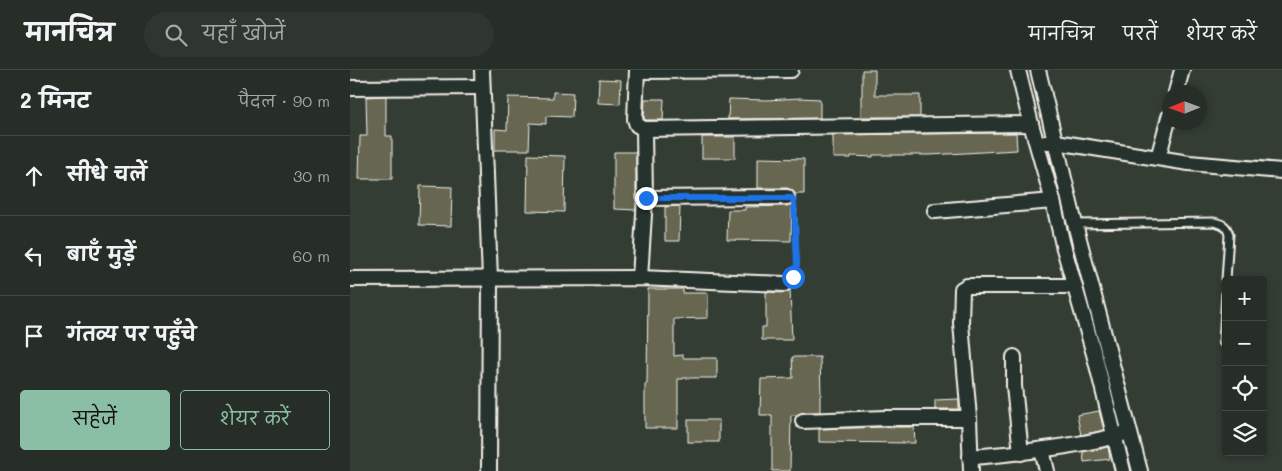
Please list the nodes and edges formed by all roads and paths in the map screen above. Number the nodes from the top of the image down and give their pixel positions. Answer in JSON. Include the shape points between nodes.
{"nodes":[{"id":1,"x":482,"y":70,"type":"edge"},
{"id":2,"x":791,"y":70,"type":"edge"},
{"id":3,"x":1018,"y":70,"type":"edge"},
{"id":4,"x":1038,"y":70,"type":"edge"},
{"id":5,"x":1182,"y":70,"type":"edge"},
{"id":6,"x":637,"y":71,"type":"edge"},
{"id":7,"x":1178,"y":85,"type":"edge"},
{"id":8,"x":482,"y":87,"type":"junction"},
{"id":9,"x":350,"y":88,"type":"edge"},
{"id":10,"x":1030,"y":124,"type":"junction"},
{"id":11,"x":644,"y":129,"type":"junction"},
{"id":12,"x":1166,"y":130,"type":"edge"},
{"id":13,"x":1036,"y":142,"type":"junction"},
{"id":14,"x":1056,"y":142,"type":"junction"},
{"id":15,"x":1158,"y":158,"type":"junction"},
{"id":16,"x":1282,"y":171,"type":"edge"},
{"id":17,"x":787,"y":197,"type":"joint"},
{"id":18,"x":646,"y":198,"type":"junction"},
{"id":19,"x":1053,"y":201,"type":"junction"},
{"id":20,"x":935,"y":211,"type":"dead end"},
{"id":21,"x":1076,"y":224,"type":"junction"},
{"id":22,"x":1226,"y":276,"type":"edge"},
{"id":23,"x":640,"y":278,"type":"junction"},
{"id":24,"x":350,"y":279,"type":"edge"},
{"id":25,"x":490,"y":279,"type":"junction"},
{"id":26,"x":784,"y":284,"type":"joint"},
{"id":27,"x":1074,"y":284,"type":"junction"},
{"id":28,"x":1014,"y":357,"type":"dead end"},
{"id":29,"x":969,"y":418,"type":"junction"},
{"id":30,"x":803,"y":421,"type":"dead end"},
{"id":31,"x":1131,"y":432,"type":"junction"},
{"id":32,"x":1114,"y":437,"type":"junction"},
{"id":33,"x":1042,"y":450,"type":"junction"},
{"id":34,"x":1020,"y":453,"type":"junction"},
{"id":35,"x":970,"y":464,"type":"edge"},
{"id":36,"x":489,"y":471,"type":"edge"},
{"id":37,"x":1048,"y":471,"type":"edge"},
{"id":38,"x":1123,"y":471,"type":"edge"},
{"id":39,"x":1140,"y":471,"type":"edge"}],
"edges":[{"from":1,"to":8,"type":"street"},
{"from":2,"to":6,"type":"street"},
{"from":3,"to":10,"type":"street"},
{"from":4,"to":14,"type":"street"},
{"from":5,"to":7,"type":"street"},
{"from":6,"to":11,"type":"street","via":[[635,119]]},
{"from":8,"to":9,"type":"street"},
{"from":8,"to":25,"type":"street"},
{"from":10,"to":11,"type":"street"},
{"from":10,"to":13,"type":"street"},
{"from":11,"to":18,"type":"street"},
{"from":12,"to":15,"type":"street"},
{"from":13,"to":14,"type":"street"},
{"from":13,"to":19,"type":"street"},
{"from":14,"to":15,"type":"street"},
{"from":14,"to":21,"type":"street"},
{"from":15,"to":16,"type":"street"},
{"from":17,"to":18,"type":"street"},
{"from":17,"to":26,"type":"path","via":[[794,202],[797,265],[793,277]]},
{"from":18,"to":23,"type":"street"},
{"from":19,"to":20,"type":"street"},
{"from":19,"to":27,"type":"street"},
{"from":21,"to":22,"type":"lane","via":[[1222,224],[1229,235]]},
{"from":21,"to":31,"type":"street"},
{"from":23,"to":25,"type":"street"},
{"from":23,"to":26,"type":"street"},
{"from":24,"to":25,"type":"street"},
{"from":25,"to":36,"type":"street"},
{"from":27,"to":29,"type":"street","via":[[967,286],[962,289],[961,324]]},
{"from":27,"to":32,"type":"street"},
{"from":28,"to":34,"type":"street"},
{"from":29,"to":30,"type":"street"},
{"from":29,"to":35,"type":"street"},
{"from":31,"to":32,"type":"street"},
{"from":31,"to":39,"type":"street"},
{"from":32,"to":33,"type":"street"},
{"from":32,"to":38,"type":"street"},
{"from":33,"to":34,"type":"street"},
{"from":33,"to":37,"type":"street"},
{"from":34,"to":35,"type":"street"}]}
